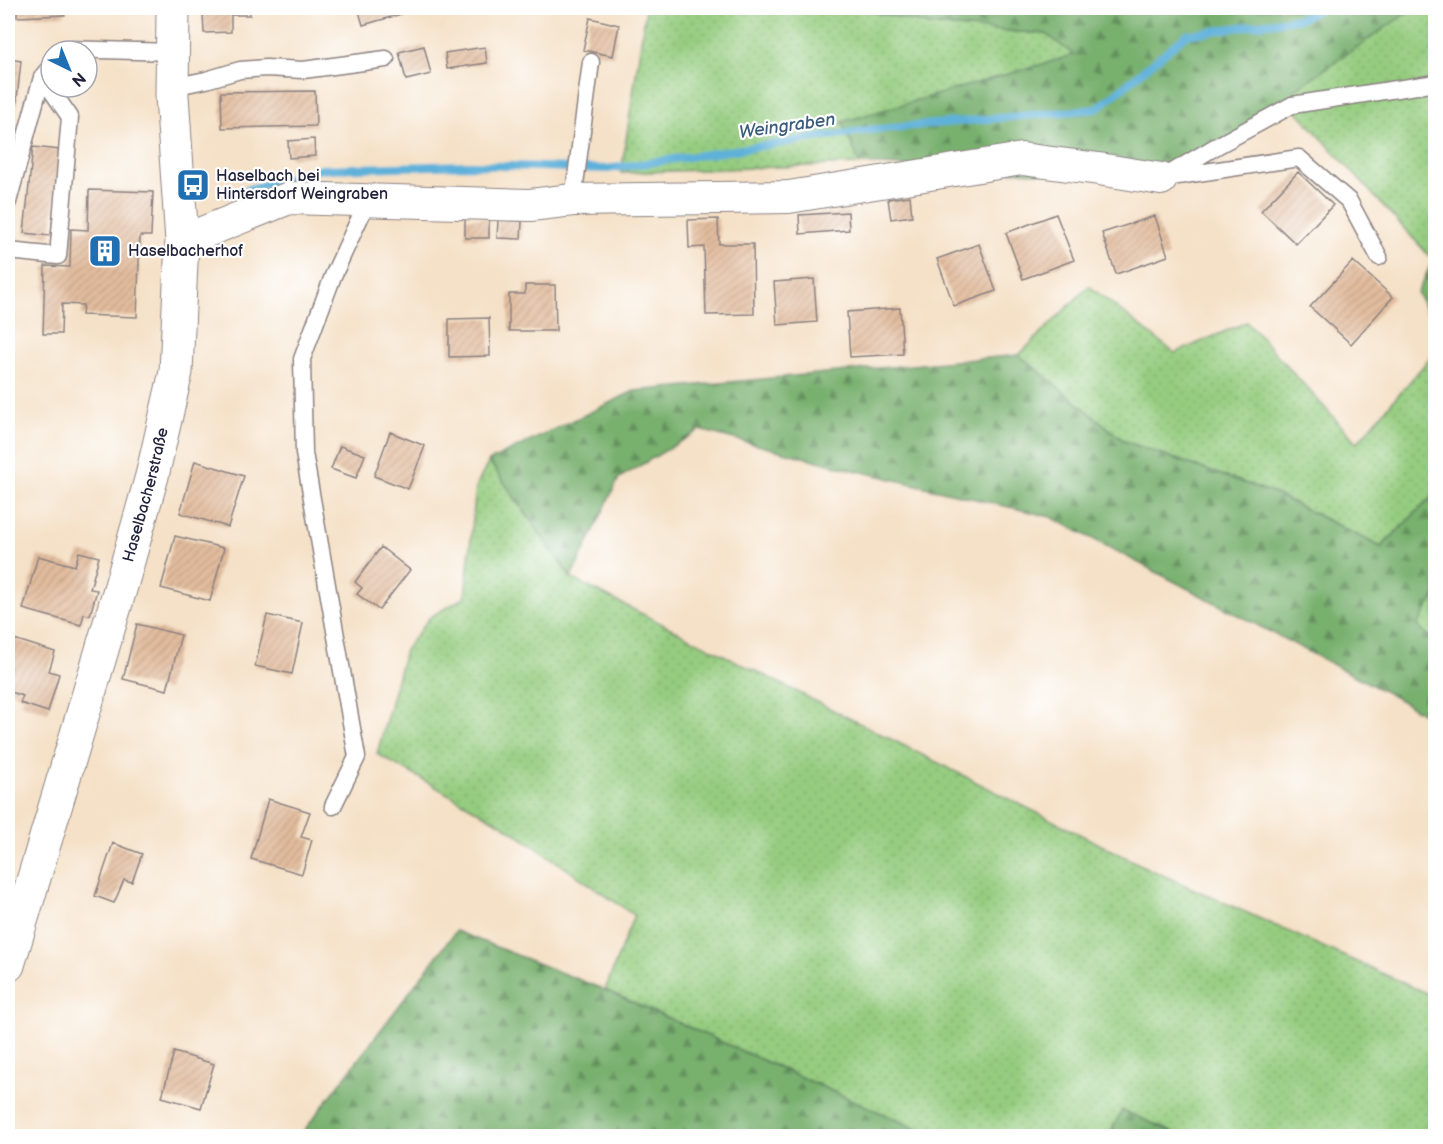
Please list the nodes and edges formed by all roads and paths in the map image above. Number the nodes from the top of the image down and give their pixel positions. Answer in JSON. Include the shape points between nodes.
{"nodes":[{"id":1,"x":173,"y":8,"type":"edge"},
{"id":2,"x":99,"y":50,"type":"edge"},
{"id":3,"x":173,"y":52,"type":"junction"},
{"id":4,"x":386,"y":60,"type":"dead end"},
{"id":5,"x":591,"y":62,"type":"dead end"},
{"id":6,"x":1436,"y":83,"type":"edge"},
{"id":7,"x":172,"y":87,"type":"junction"},
{"id":8,"x":39,"y":95,"type":"edge"},
{"id":9,"x":61,"y":99,"type":"edge"},
{"id":10,"x":1161,"y":179,"type":"junction"},
{"id":11,"x":368,"y":200,"type":"junction"},
{"id":12,"x":573,"y":200,"type":"junction"},
{"id":13,"x":8,"y":202,"type":"edge"},
{"id":14,"x":182,"y":241,"type":"junction"},
{"id":15,"x":8,"y":252,"type":"edge"},
{"id":16,"x":1379,"y":257,"type":"dead end"},
{"id":17,"x":333,"y":806,"type":"dead end"},
{"id":18,"x":8,"y":965,"type":"edge"}],
"edges":[{"from":1,"to":3,"type":"street","name":"Haselbacherstraße"},
{"from":2,"to":3,"type":"lane"},
{"from":3,"to":7,"type":"street","name":"Haselbacherstraße"},
{"from":4,"to":7,"type":"lane","via":[[303,70],[240,70]]},
{"from":5,"to":12,"type":"lane"},
{"from":6,"to":10,"type":"lane","via":[[1292,105]]},
{"from":7,"to":14,"type":"street","name":"Haselbacherstraße"},
{"from":8,"to":13,"type":"lane"},
{"from":9,"to":15,"type":"lane","via":[[70,117],[58,256]]},
{"from":10,"to":12,"type":"street","via":[[1022,159],[789,197]]},
{"from":10,"to":16,"type":"lane","via":[[1299,158],[1350,201]]},
{"from":11,"to":12,"type":"street","via":[[530,205]]},
{"from":11,"to":14,"type":"street","via":[[289,198]]},
{"from":11,"to":17,"type":"lane","via":[[333,276],[302,359],[304,453],[357,757]]},
{"from":14,"to":18,"type":"street","name":"Haselbacherstraße","via":[[176,372],[152,476]]}]}
